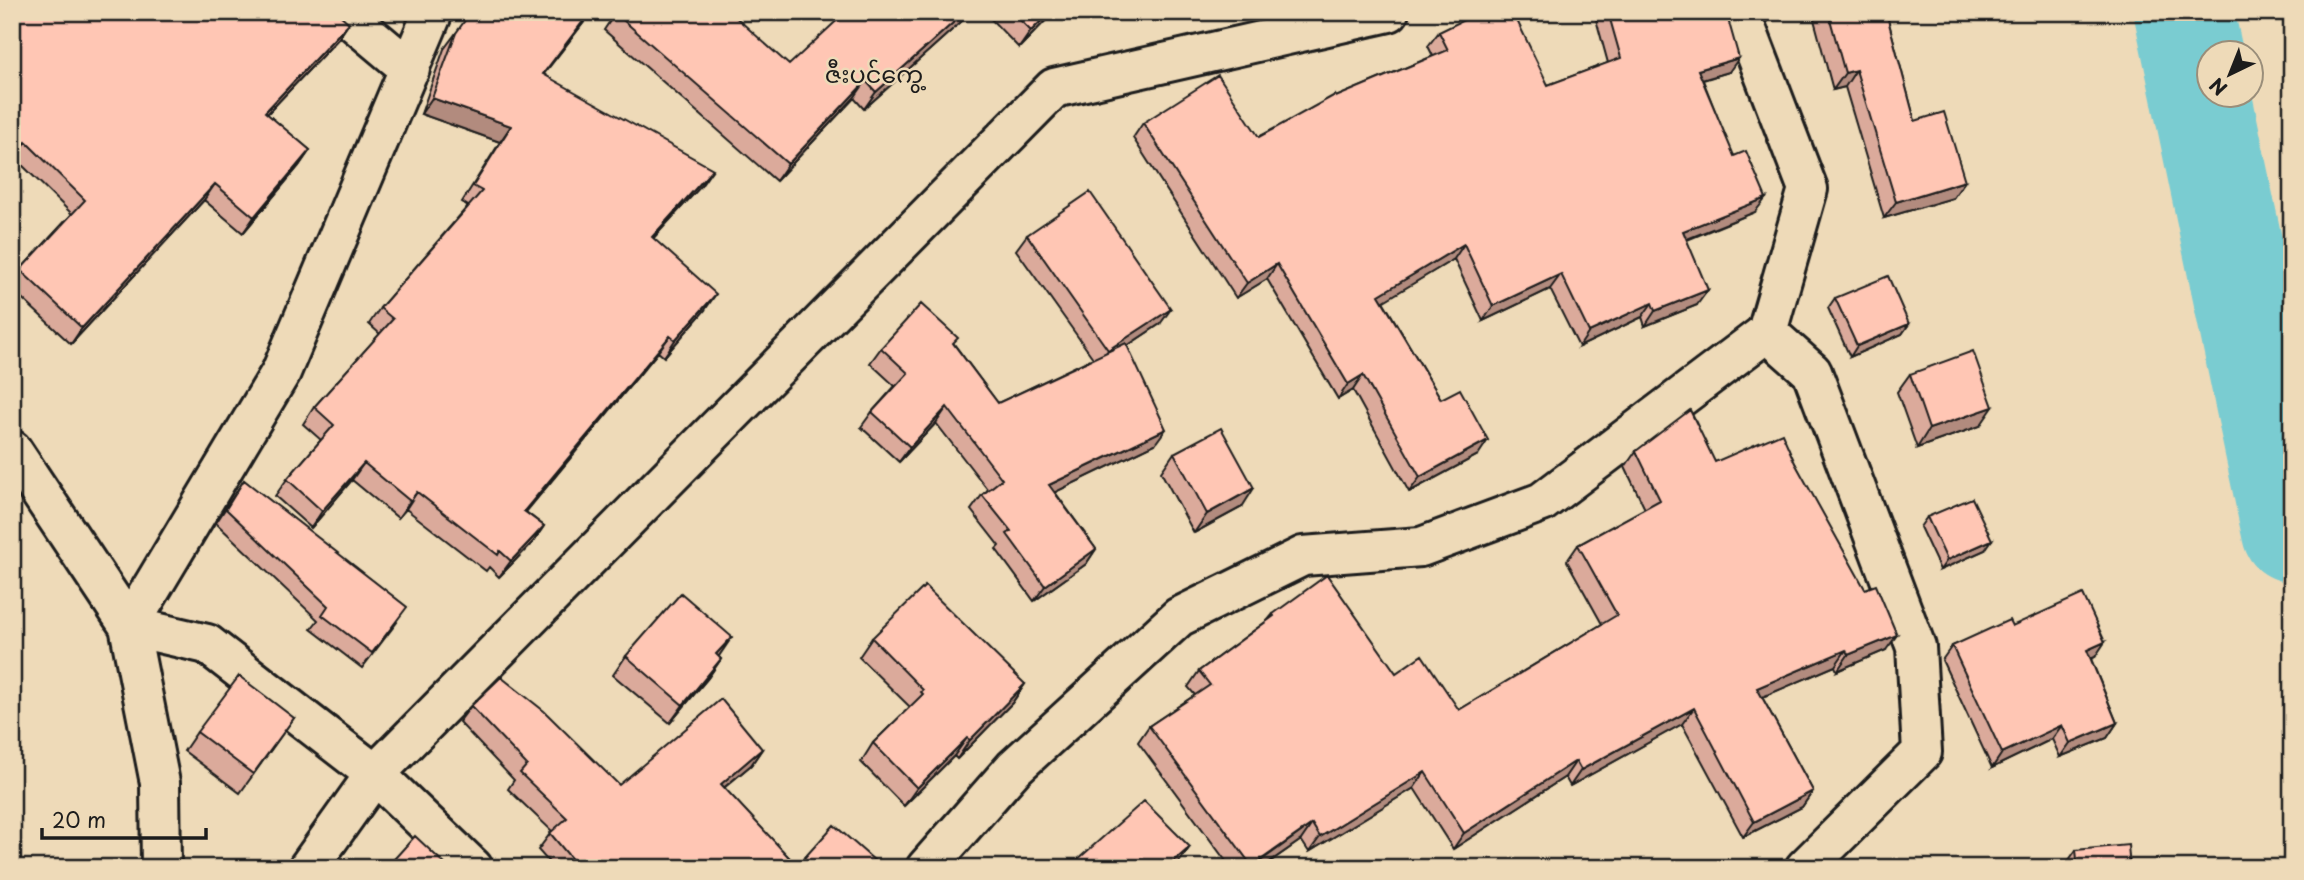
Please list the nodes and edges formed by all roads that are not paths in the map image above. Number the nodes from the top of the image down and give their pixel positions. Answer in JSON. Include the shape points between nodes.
{"nodes":[{"id":1,"x":342,"y":12,"type":"edge"},
{"id":2,"x":433,"y":12,"type":"edge"},
{"id":3,"x":1389,"y":12,"type":"edge"},
{"id":4,"x":1741,"y":12,"type":"edge"},
{"id":5,"x":410,"y":69,"type":"junction"},
{"id":6,"x":1767,"y":332,"type":"junction"},
{"id":7,"x":12,"y":450,"type":"edge"},
{"id":8,"x":129,"y":626,"type":"junction"},
{"id":9,"x":375,"y":774,"type":"junction"},
{"id":10,"x":161,"y":868,"type":"edge"},
{"id":11,"x":309,"y":868,"type":"edge"},
{"id":12,"x":473,"y":868,"type":"edge"},
{"id":13,"x":926,"y":868,"type":"edge"},
{"id":14,"x":1805,"y":868,"type":"edge"}],
"edges":[{"from":1,"to":5,"type":"street"},
{"from":2,"to":5,"type":"street"},
{"from":3,"to":9,"type":"street","via":[[1054,88]]},
{"from":4,"to":6,"type":"street","via":[[1808,189]]},
{"from":5,"to":8,"type":"street","via":[[281,372]]},
{"from":6,"to":13,"type":"street","via":[[1542,502],[1421,547],[1303,556],[1179,617],[1014,768]]},
{"from":6,"to":14,"type":"street","via":[[1812,372],[1916,647],[1922,752]]},
{"from":7,"to":8,"type":"street"},
{"from":8,"to":9,"type":"street","via":[[207,644]]},
{"from":8,"to":10,"type":"street","via":[[160,783]]},
{"from":9,"to":11,"type":"street"},
{"from":9,"to":12,"type":"street"}]}
